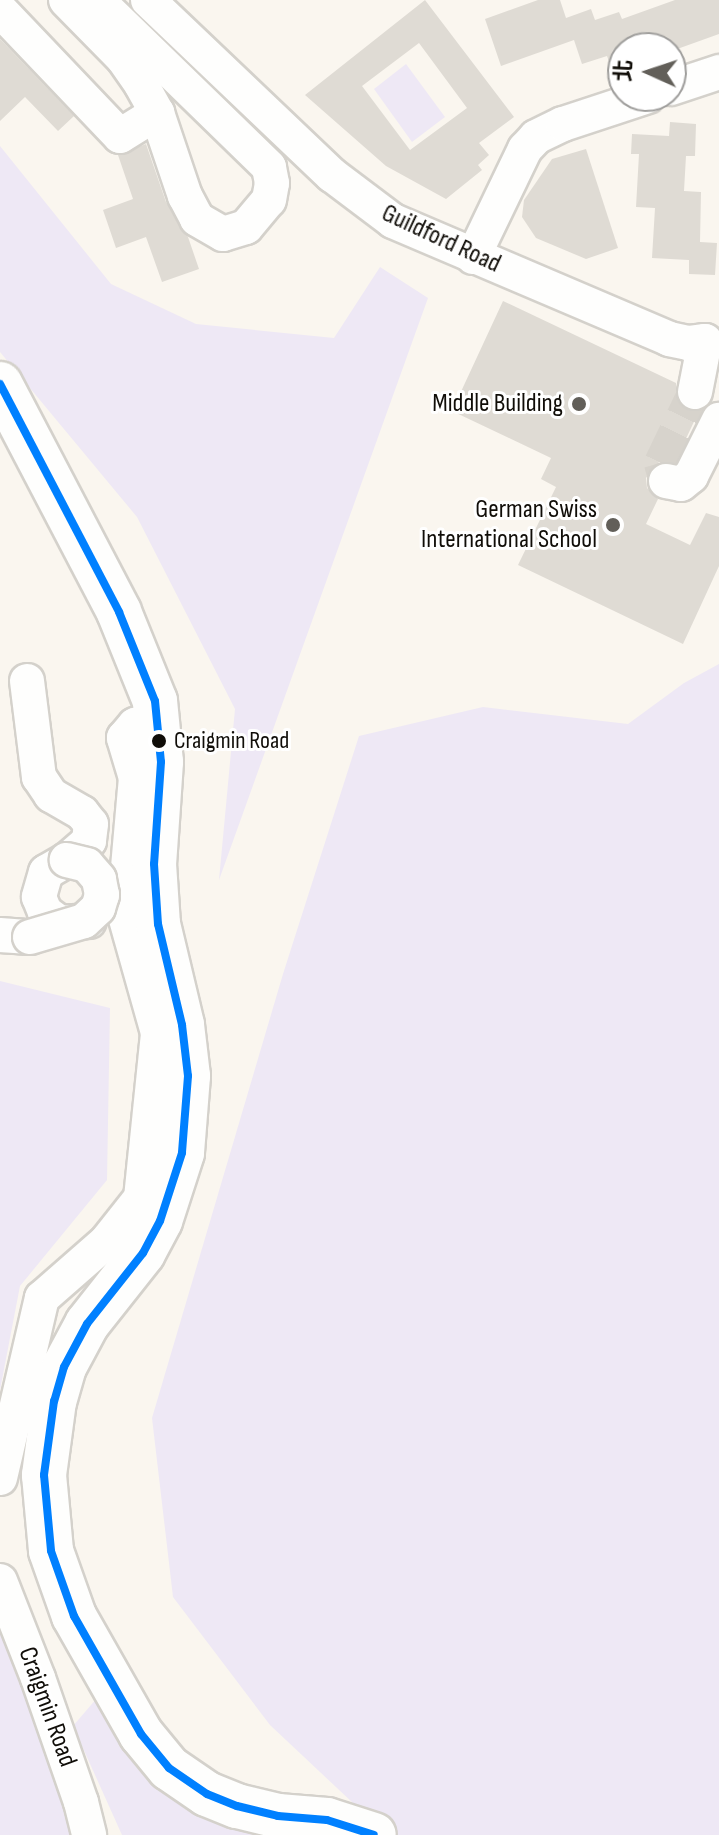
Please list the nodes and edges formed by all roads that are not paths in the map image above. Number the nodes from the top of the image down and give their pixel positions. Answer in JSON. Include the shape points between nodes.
{"nodes":[{"id":1,"x":66,"y":0,"type":"edge"},
{"id":2,"x":97,"y":0,"type":"edge"},
{"id":3,"x":148,"y":0,"type":"edge"},
{"id":4,"x":0,"y":10,"type":"edge"},
{"id":5,"x":719,"y":72,"type":"edge"},
{"id":6,"x":687,"y":83,"type":"edge"},
{"id":7,"x":607,"y":110,"type":"edge"},
{"id":8,"x":157,"y":113,"type":"junction"},
{"id":9,"x":473,"y":257,"type":"junction"},
{"id":10,"x":712,"y":345,"type":"edge"},
{"id":11,"x":0,"y":384,"type":"edge"},
{"id":12,"x":695,"y":392,"type":"tunnel mouth"},
{"id":13,"x":716,"y":433,"type":"edge"},
{"id":14,"x":666,"y":481,"type":"dead end"},
{"id":15,"x":27,"y":681,"type":"dead end"},
{"id":16,"x":158,"y":717,"type":"junction"},
{"id":17,"x":67,"y":860,"type":"junction"},
{"id":18,"x":124,"y":912,"type":"junction"},
{"id":19,"x":15,"y":936,"type":"edge"},
{"id":20,"x":0,"y":1478,"type":"edge"},
{"id":21,"x":0,"y":1581,"type":"edge"},
{"id":22,"x":89,"y":1835,"type":"edge"},
{"id":23,"x":374,"y":1835,"type":"edge"}],
"edges":[{"from":1,"to":8,"type":"street","via":[[123,58]]},
{"from":2,"to":8,"type":"street","via":[[269,167],[269,200],[246,227],[223,234],[197,219]]},
{"from":3,"to":9,"type":"street","name":"Guildford Road","via":[[360,199],[402,226]]},
{"from":4,"to":8,"type":"street","via":[[120,136]]},
{"from":5,"to":6,"type":"street"},
{"from":7,"to":9,"type":"street","via":[[536,137],[525,149]]},
{"from":9,"to":10,"type":"street","name":"Guildford Road","via":[[669,339]]},
{"from":10,"to":12,"type":"street"},
{"from":11,"to":16,"type":"main road","via":[[132,639]]},
{"from":13,"to":14,"type":"street","via":[[691,476],[681,484]]},
{"from":15,"to":17,"type":"street","via":[[39,777],[51,795],[91,824],[89,841]]},
{"from":16,"to":18,"type":"street","via":[[135,725],[124,738],[136,778]]},
{"from":16,"to":23,"type":"main road","via":[[161,762],[154,864],[158,924],[185,1047],[184,1140],[169,1200],[151,1239],[87,1324],[59,1382],[45,1461],[51,1551],[74,1616],[141,1734],[169,1768],[207,1794],[237,1806],[327,1820]]},
{"from":17,"to":18,"type":"street","via":[[52,866],[41,880],[39,897],[51,918],[70,924]]},
{"from":17,"to":19,"type":"street","bridge":true,"via":[[87,865],[99,879],[98,908],[84,921]]},
{"from":18,"to":20,"type":"street","via":[[158,1033],[141,1198],[106,1242],[42,1298]]},
{"from":21,"to":22,"type":"street","name":"Craigmin Road","via":[[44,1693]]}]}
